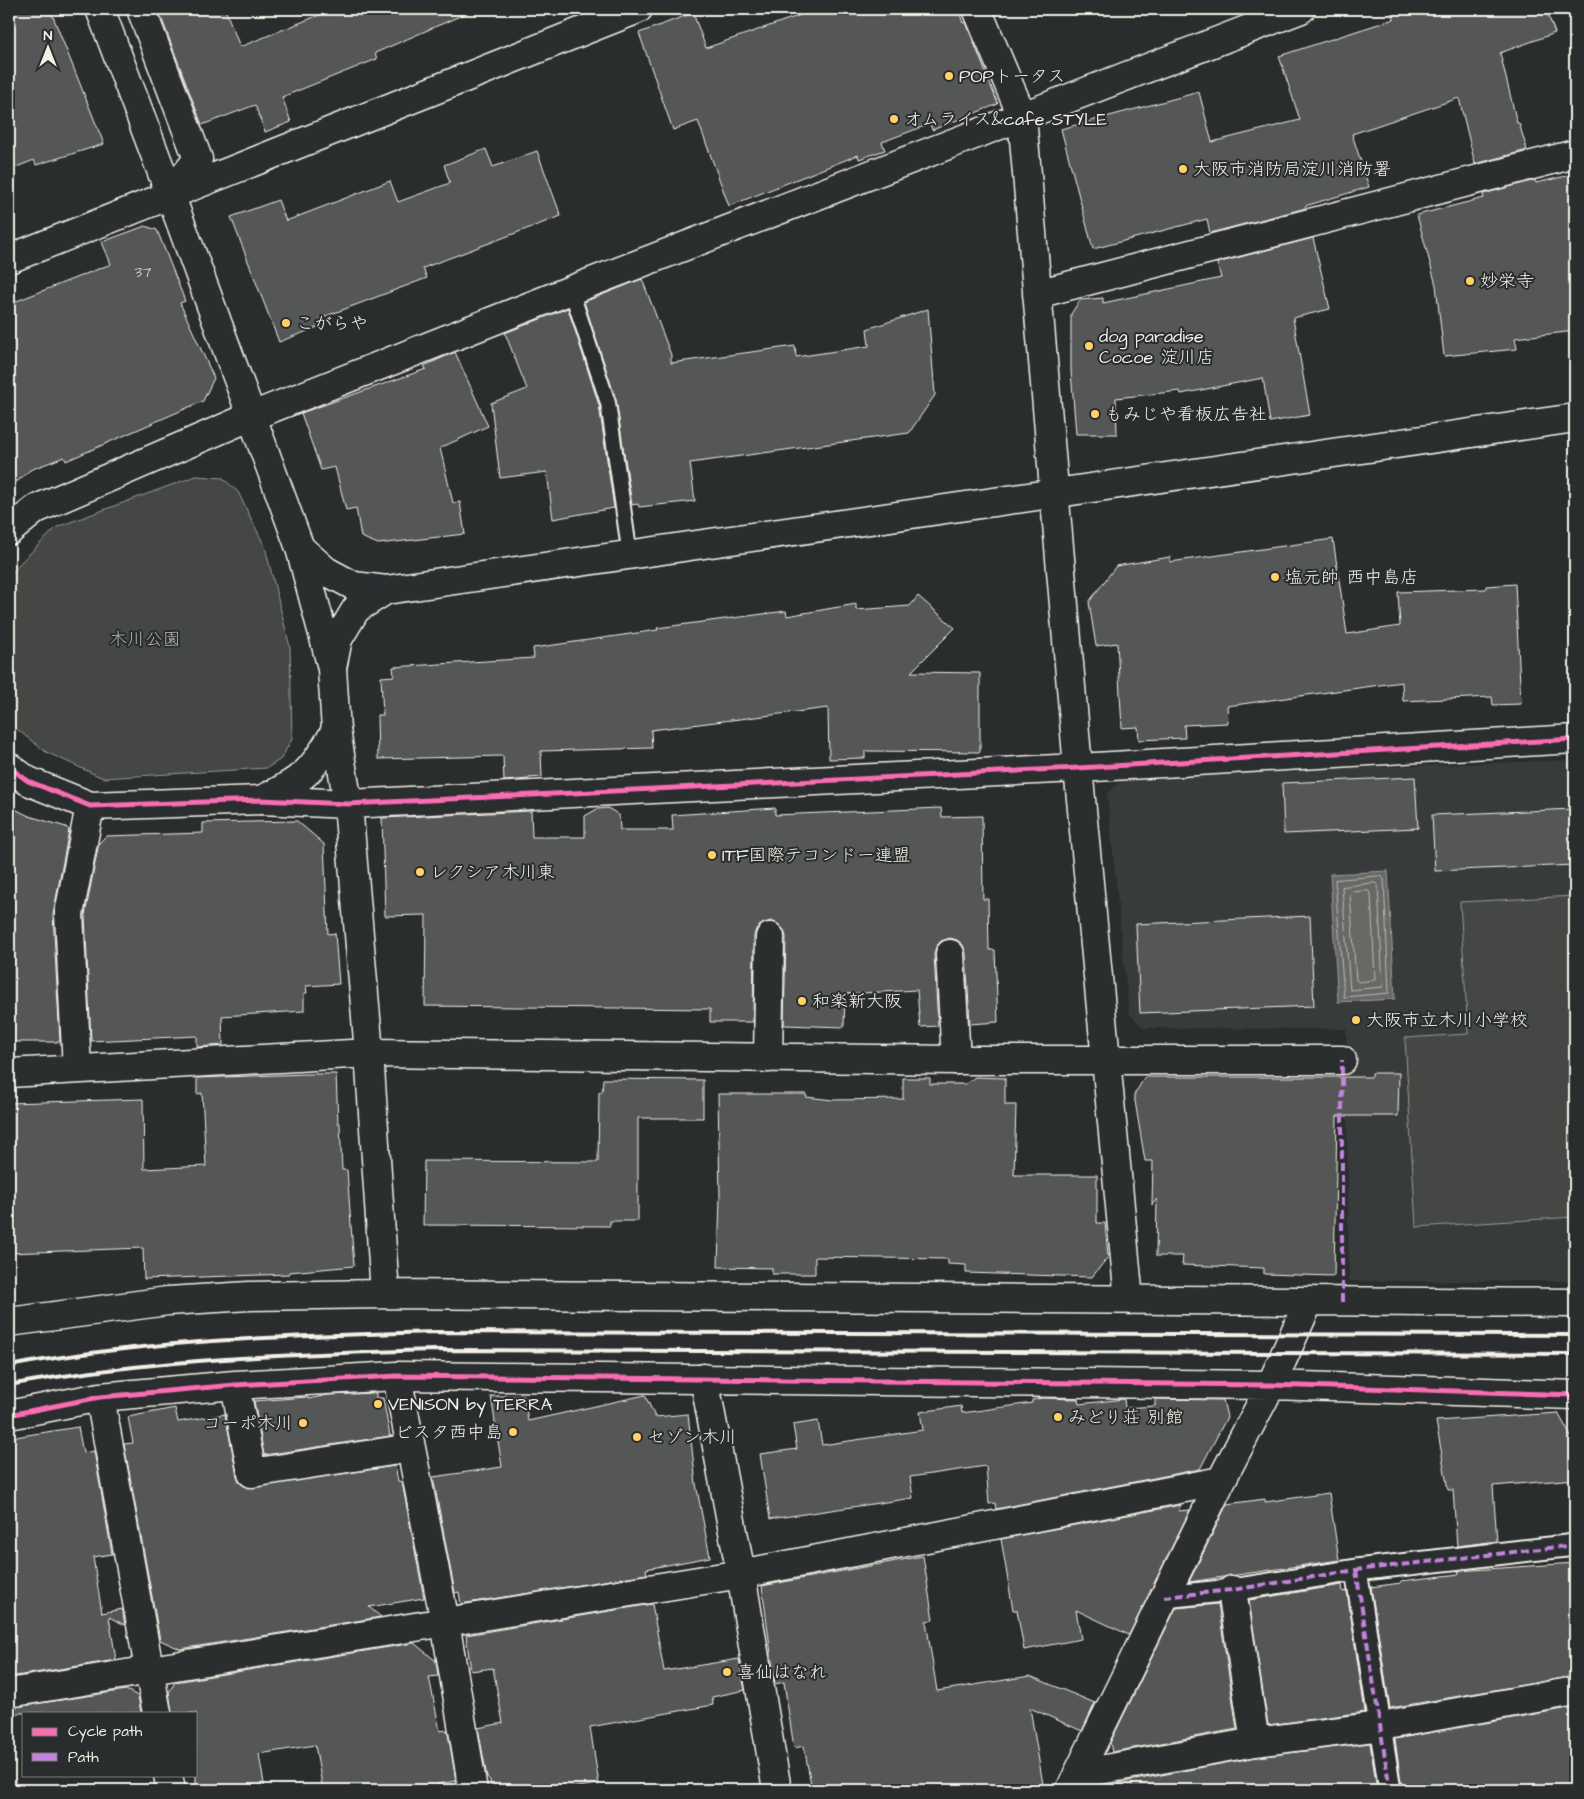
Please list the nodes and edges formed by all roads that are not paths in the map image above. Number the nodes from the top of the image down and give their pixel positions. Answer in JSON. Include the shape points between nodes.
{"nodes":[{"id":1,"x":100,"y":9,"type":"edge"},
{"id":2,"x":141,"y":9,"type":"edge"},
{"id":3,"x":638,"y":9,"type":"edge"},
{"id":4,"x":977,"y":9,"type":"edge"},
{"id":5,"x":1301,"y":9,"type":"edge"},
{"id":6,"x":1022,"y":116,"type":"junction"},
{"id":7,"x":1575,"y":154,"type":"edge"},
{"id":8,"x":170,"y":194,"type":"junction"},
{"id":9,"x":9,"y":259,"type":"edge"},
{"id":10,"x":571,"y":290,"type":"junction"},
{"id":11,"x":1037,"y":294,"type":"junction"},
{"id":12,"x":252,"y":416,"type":"junction"},
{"id":13,"x":1575,"y":418,"type":"edge"},
{"id":14,"x":1054,"y":494,"type":"junction"},
{"id":15,"x":9,"y":531,"type":"edge"},
{"id":16,"x":300,"y":548,"type":"junction"},
{"id":17,"x":630,"y":556,"type":"junction"},
{"id":18,"x":386,"y":590,"type":"junction"},
{"id":19,"x":332,"y":668,"type":"junction"},
{"id":20,"x":336,"y":730,"type":"junction"},
{"id":21,"x":1575,"y":739,"type":"edge"},
{"id":22,"x":9,"y":767,"type":"edge"},
{"id":23,"x":1078,"y":768,"type":"junction"},
{"id":24,"x":261,"y":800,"type":"junction"},
{"id":25,"x":348,"y":804,"type":"junction"},
{"id":26,"x":90,"y":806,"type":"junction"},
{"id":27,"x":770,"y":936,"type":"dead end"},
{"id":28,"x":950,"y":954,"type":"dead end"},
{"id":29,"x":369,"y":1053,"type":"junction"},
{"id":30,"x":768,"y":1058,"type":"junction"},
{"id":31,"x":956,"y":1060,"type":"junction"},
{"id":32,"x":1106,"y":1060,"type":"junction"},
{"id":33,"x":1342,"y":1060,"type":"dead end"},
{"id":34,"x":77,"y":1069,"type":"junction"},
{"id":35,"x":9,"y":1073,"type":"edge"},
{"id":36,"x":385,"y":1294,"type":"junction"},
{"id":37,"x":1129,"y":1300,"type":"junction"},
{"id":38,"x":1309,"y":1301,"type":"junction"},
{"id":39,"x":1575,"y":1303,"type":"edge"},
{"id":40,"x":9,"y":1322,"type":"edge"},
{"id":41,"x":397,"y":1376,"type":"junction"},
{"id":42,"x":704,"y":1378,"type":"junction"},
{"id":43,"x":235,"y":1385,"type":"junction"},
{"id":44,"x":1271,"y":1385,"type":"junction"},
{"id":45,"x":1575,"y":1395,"type":"edge"},
{"id":46,"x":100,"y":1397,"type":"junction"},
{"id":47,"x":9,"y":1415,"type":"edge"},
{"id":48,"x":411,"y":1448,"type":"junction"},
{"id":49,"x":1221,"y":1481,"type":"junction"},
{"id":50,"x":1575,"y":1545,"type":"edge"},
{"id":51,"x":1356,"y":1570,"type":"junction"},
{"id":52,"x":741,"y":1574,"type":"junction"},
{"id":53,"x":1232,"y":1590,"type":"junction"},
{"id":54,"x":1164,"y":1598,"type":"junction"},
{"id":55,"x":445,"y":1622,"type":"junction"},
{"id":56,"x":150,"y":1669,"type":"junction"},
{"id":57,"x":1575,"y":1691,"type":"edge"},
{"id":58,"x":9,"y":1693,"type":"edge"},
{"id":59,"x":157,"y":1712,"type":"edge"},
{"id":60,"x":1381,"y":1726,"type":"junction"},
{"id":61,"x":1255,"y":1742,"type":"junction"},
{"id":62,"x":168,"y":1776,"type":"edge"},
{"id":63,"x":1077,"y":1785,"type":"edge"},
{"id":64,"x":170,"y":1790,"type":"edge"},
{"id":65,"x":473,"y":1790,"type":"edge"},
{"id":66,"x":777,"y":1790,"type":"edge"},
{"id":67,"x":1390,"y":1790,"type":"edge"}],
"edges":[{"from":1,"to":8,"type":"street"},
{"from":2,"to":8,"type":"street","via":[[198,159]]},
{"from":3,"to":8,"type":"street"},
{"from":4,"to":6,"type":"street"},
{"from":5,"to":6,"type":"street"},
{"from":6,"to":10,"type":"street"},
{"from":6,"to":11,"type":"street"},
{"from":7,"to":11,"type":"street"},
{"from":8,"to":9,"type":"street"},
{"from":8,"to":12,"type":"street"},
{"from":10,"to":12,"type":"street"},
{"from":10,"to":17,"type":"lane","via":[[608,403]]},
{"from":11,"to":14,"type":"street"},
{"from":12,"to":15,"type":"street","via":[[36,508]]},
{"from":12,"to":16,"type":"street"},
{"from":13,"to":14,"type":"street"},
{"from":14,"to":17,"type":"street"},
{"from":14,"to":23,"type":"street"},
{"from":16,"to":18,"type":"street","via":[[326,572],[354,586]]},
{"from":16,"to":19,"type":"street"},
{"from":17,"to":18,"type":"street"},
{"from":18,"to":19,"type":"street","via":[[356,609],[338,639]]},
{"from":19,"to":20,"type":"street"},
{"from":20,"to":24,"type":"street","via":[[318,762],[295,784]]},
{"from":20,"to":25,"type":"street"},
{"from":21,"to":23,"type":"street"},
{"from":22,"to":26,"type":"street","via":[[28,781]]},
{"from":23,"to":25,"type":"street"},
{"from":23,"to":32,"type":"street"},
{"from":24,"to":25,"type":"street"},
{"from":24,"to":26,"type":"street"},
{"from":25,"to":29,"type":"street"},
{"from":26,"to":34,"type":"street","via":[[69,914]]},
{"from":27,"to":30,"type":"street"},
{"from":28,"to":31,"type":"street"},
{"from":29,"to":30,"type":"street"},
{"from":29,"to":34,"type":"street"},
{"from":29,"to":36,"type":"street"},
{"from":30,"to":31,"type":"street"},
{"from":31,"to":32,"type":"street"},
{"from":32,"to":33,"type":"street"},
{"from":32,"to":37,"type":"street"},
{"from":34,"to":35,"type":"street"},
{"from":36,"to":37,"type":"street"},
{"from":36,"to":40,"type":"street","via":[[168,1301]]},
{"from":37,"to":38,"type":"street"},
{"from":38,"to":39,"type":"street"},
{"from":38,"to":44,"type":"street"},
{"from":41,"to":42,"type":"street"},
{"from":41,"to":43,"type":"street"},
{"from":41,"to":48,"type":"street"},
{"from":42,"to":44,"type":"street"},
{"from":42,"to":52,"type":"street"},
{"from":43,"to":46,"type":"street"},
{"from":43,"to":48,"type":"street","via":[[252,1473]]},
{"from":44,"to":45,"type":"street"},
{"from":44,"to":49,"type":"street"},
{"from":46,"to":47,"type":"street"},
{"from":46,"to":56,"type":"street"},
{"from":48,"to":55,"type":"street"},
{"from":49,"to":52,"type":"street"},
{"from":49,"to":54,"type":"street"},
{"from":50,"to":51,"type":"street"},
{"from":51,"to":53,"type":"street"},
{"from":51,"to":60,"type":"street"},
{"from":52,"to":55,"type":"street"},
{"from":52,"to":66,"type":"street"},
{"from":53,"to":54,"type":"street"},
{"from":53,"to":61,"type":"street"},
{"from":54,"to":63,"type":"street"},
{"from":55,"to":56,"type":"street"},
{"from":55,"to":65,"type":"street"},
{"from":56,"to":58,"type":"street"},
{"from":56,"to":59,"type":"street"},
{"from":57,"to":60,"type":"street"},
{"from":60,"to":61,"type":"street"},
{"from":60,"to":67,"type":"street"},
{"from":61,"to":63,"type":"street"},
{"from":62,"to":64,"type":"street"}]}
